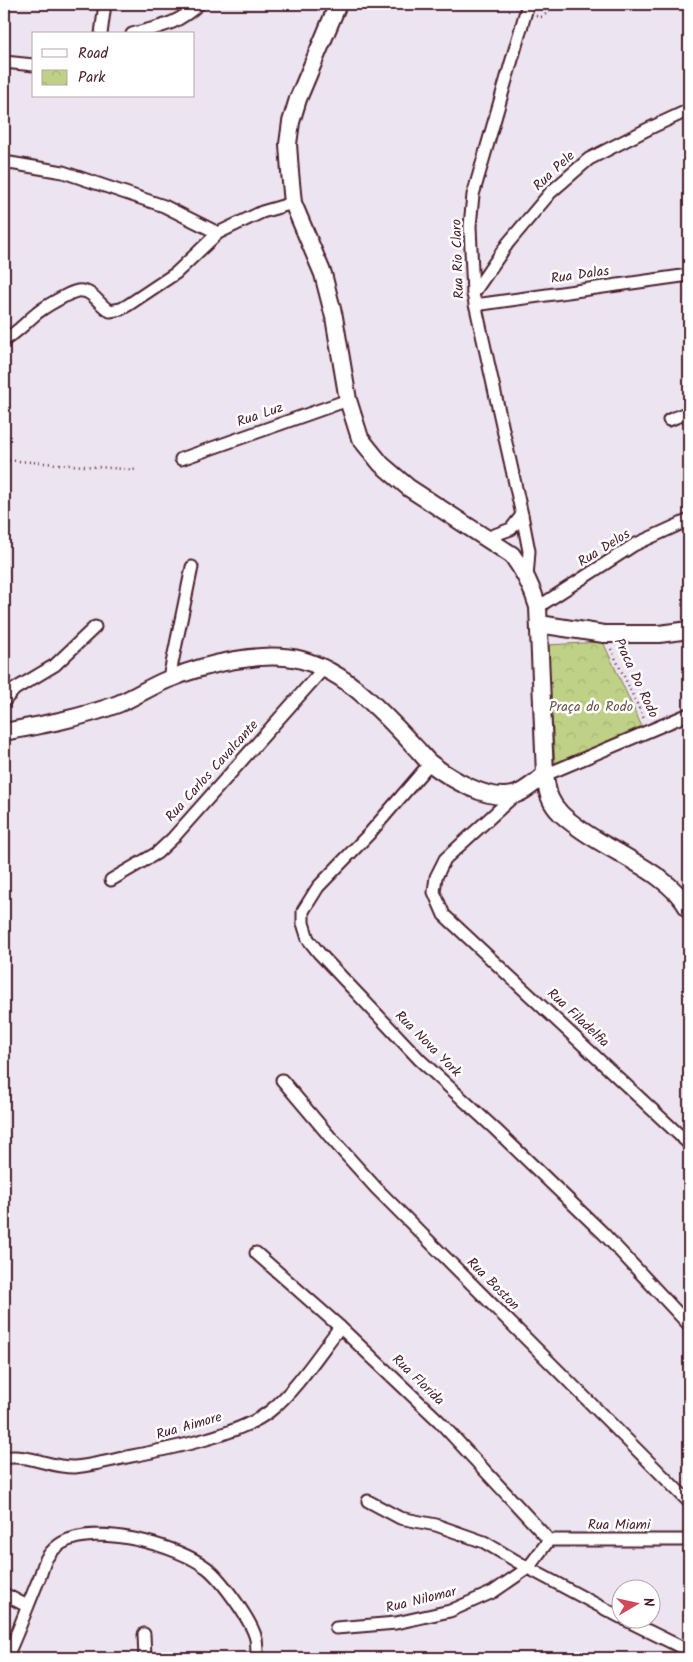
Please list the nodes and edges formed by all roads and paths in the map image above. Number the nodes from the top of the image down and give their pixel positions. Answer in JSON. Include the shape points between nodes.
{"nodes":[{"id":1,"x":105,"y":4,"type":"edge"},
{"id":2,"x":199,"y":4,"type":"edge"},
{"id":3,"x":338,"y":4,"type":"edge"},
{"id":4,"x":559,"y":4,"type":"edge"},
{"id":5,"x":526,"y":10,"type":"edge"},
{"id":6,"x":101,"y":32,"type":"edge"},
{"id":7,"x":140,"y":32,"type":"edge"},
{"id":8,"x":4,"y":62,"type":"edge"},
{"id":9,"x":32,"y":66,"type":"edge"},
{"id":10,"x":689,"y":110,"type":"edge"},
{"id":11,"x":4,"y":162,"type":"edge"},
{"id":12,"x":294,"y":203,"type":"junction"},
{"id":13,"x":218,"y":233,"type":"junction"},
{"id":14,"x":689,"y":275,"type":"edge"},
{"id":15,"x":474,"y":300,"type":"junction"},
{"id":16,"x":4,"y":340,"type":"edge"},
{"id":17,"x":348,"y":400,"type":"junction"},
{"id":18,"x":689,"y":412,"type":"edge"},
{"id":19,"x":669,"y":420,"type":"dead end"},
{"id":20,"x":181,"y":459,"type":"dead end"},
{"id":21,"x":4,"y":460,"type":"edge"},
{"id":22,"x":138,"y":470,"type":"dead end"},
{"id":23,"x":522,"y":515,"type":"junction"},
{"id":24,"x":689,"y":520,"type":"edge"},
{"id":25,"x":486,"y":538,"type":"junction"},
{"id":26,"x":192,"y":567,"type":"dead end"},
{"id":27,"x":527,"y":578,"type":"junction"},
{"id":28,"x":538,"y":607,"type":"junction"},
{"id":29,"x":539,"y":624,"type":"junction"},
{"id":30,"x":95,"y":627,"type":"dead end"},
{"id":31,"x":689,"y":630,"type":"edge"},
{"id":32,"x":604,"y":634,"type":"junction"},
{"id":33,"x":324,"y":668,"type":"junction"},
{"id":34,"x":169,"y":678,"type":"junction"},
{"id":35,"x":4,"y":700,"type":"edge"},
{"id":36,"x":689,"y":714,"type":"edge"},
{"id":37,"x":650,"y":730,"type":"junction"},
{"id":38,"x":4,"y":732,"type":"edge"},
{"id":39,"x":430,"y":763,"type":"junction"},
{"id":40,"x":545,"y":775,"type":"junction"},
{"id":41,"x":515,"y":795,"type":"junction"},
{"id":42,"x":111,"y":880,"type":"dead end"},
{"id":43,"x":689,"y":908,"type":"edge"},
{"id":44,"x":282,"y":1080,"type":"dead end"},
{"id":45,"x":689,"y":1144,"type":"edge"},
{"id":46,"x":256,"y":1253,"type":"dead end"},
{"id":47,"x":689,"y":1325,"type":"edge"},
{"id":48,"x":340,"y":1327,"type":"junction"},
{"id":49,"x":4,"y":1458,"type":"edge"},
{"id":50,"x":368,"y":1501,"type":"dead end"},
{"id":51,"x":689,"y":1502,"type":"edge"},
{"id":52,"x":549,"y":1540,"type":"junction"},
{"id":53,"x":689,"y":1540,"type":"edge"},
{"id":54,"x":528,"y":1568,"type":"junction"},
{"id":55,"x":4,"y":1594,"type":"edge"},
{"id":56,"x":27,"y":1606,"type":"junction"},
{"id":57,"x":610,"y":1611,"type":"edge"},
{"id":58,"x":336,"y":1628,"type":"dead end"},
{"id":59,"x":646,"y":1630,"type":"edge"},
{"id":60,"x":144,"y":1634,"type":"dead end"},
{"id":61,"x":689,"y":1651,"type":"edge"},
{"id":62,"x":6,"y":1658,"type":"edge"},
{"id":63,"x":145,"y":1658,"type":"edge"},
{"id":64,"x":257,"y":1658,"type":"edge"}],
"edges":[{"from":1,"to":6,"type":"street"},
{"from":2,"to":7,"type":"street","via":[[182,18]]},
{"from":3,"to":12,"type":"main road","via":[[291,122],[288,144]]},
{"from":4,"to":5,"type":"path","via":[[542,16]]},
{"from":5,"to":15,"type":"street","name":"Rua Rio Claro","via":[[473,195],[470,226]]},
{"from":8,"to":9,"type":"street"},
{"from":10,"to":15,"type":"street","name":"Rua Pele","via":[[589,159],[551,192],[508,243]]},
{"from":11,"to":13,"type":"street","via":[[80,177],[164,206]]},
{"from":12,"to":13,"type":"street","via":[[262,212]]},
{"from":12,"to":17,"type":"main road","via":[[323,274]]},
{"from":13,"to":16,"type":"street","via":[[176,273],[128,305],[110,311],[90,294],[82,290],[74,292],[38,312],[16,334]]},
{"from":14,"to":15,"type":"street","name":"Rua Dalas"},
{"from":15,"to":23,"type":"street","name":"Rua Rio Claro"},
{"from":17,"to":20,"type":"street","name":"Rua Luz"},
{"from":17,"to":25,"type":"main road","via":[[360,438],[380,464],[409,488]]},
{"from":18,"to":19,"type":"street"},
{"from":21,"to":22,"type":"path"},
{"from":23,"to":25,"type":"street","via":[[511,528]]},
{"from":23,"to":27,"type":"street","name":"Rua Rio Claro","via":[[529,551]]},
{"from":24,"to":28,"type":"street","name":"Rua Delos","via":[[634,545]]},
{"from":25,"to":27,"type":"main road","via":[[512,555]]},
{"from":26,"to":34,"type":"street"},
{"from":27,"to":28,"type":"main road"},
{"from":28,"to":29,"type":"main road"},
{"from":29,"to":32,"type":"main road"},
{"from":29,"to":40,"type":"main road"},
{"from":30,"to":35,"type":"street","via":[[55,666],[15,689]]},
{"from":31,"to":32,"type":"main road","via":[[659,634]]},
{"from":32,"to":37,"type":"path","name":"Praca Do Rodo"},
{"from":33,"to":34,"type":"main road","via":[[279,656],[206,666]]},
{"from":33,"to":39,"type":"main road","via":[[375,706]]},
{"from":33,"to":42,"type":"street","name":"Rua Carlos Cavalcante","via":[[173,838],[157,853]]},
{"from":34,"to":38,"type":"main road","via":[[118,704],[85,715]]},
{"from":36,"to":37,"type":"street"},
{"from":37,"to":40,"type":"street"},
{"from":39,"to":41,"type":"main road","via":[[486,794]]},
{"from":39,"to":47,"type":"street","name":"Rua Nova York","via":[[318,887],[303,911],[308,939],[420,1060],[604,1234]]},
{"from":40,"to":41,"type":"main road"},
{"from":40,"to":43,"type":"main road","via":[[549,797],[558,812],[655,876],[675,891]]},
{"from":41,"to":45,"type":"street","name":"Rua Filadelfia","via":[[445,859],[436,877],[434,892],[444,914]]},
{"from":44,"to":51,"type":"street","name":"Rua Boston","via":[[376,1188]]},
{"from":46,"to":48,"type":"street","name":"Rua Florida"},
{"from":48,"to":49,"type":"street","name":"Rua Aimore","via":[[284,1398],[250,1423],[164,1450],[72,1467]]},
{"from":48,"to":52,"type":"street","name":"Rua Florida","via":[[439,1421]]},
{"from":50,"to":54,"type":"street","via":[[400,1518],[436,1525],[484,1542]]},
{"from":52,"to":53,"type":"street","name":"Rua Miami"},
{"from":52,"to":54,"type":"street","name":"Rua Nilomar"},
{"from":54,"to":57,"type":"street"},
{"from":54,"to":58,"type":"street","name":"Rua Nilomar","via":[[493,1592],[450,1611],[396,1623]]},
{"from":55,"to":56,"type":"street"},
{"from":56,"to":62,"type":"street"},
{"from":56,"to":64,"type":"street","via":[[47,1557],[61,1543],[82,1536],[122,1536],[181,1553],[207,1568],[240,1608],[256,1638]]},
{"from":59,"to":61,"type":"street"},
{"from":60,"to":63,"type":"street"}]}
